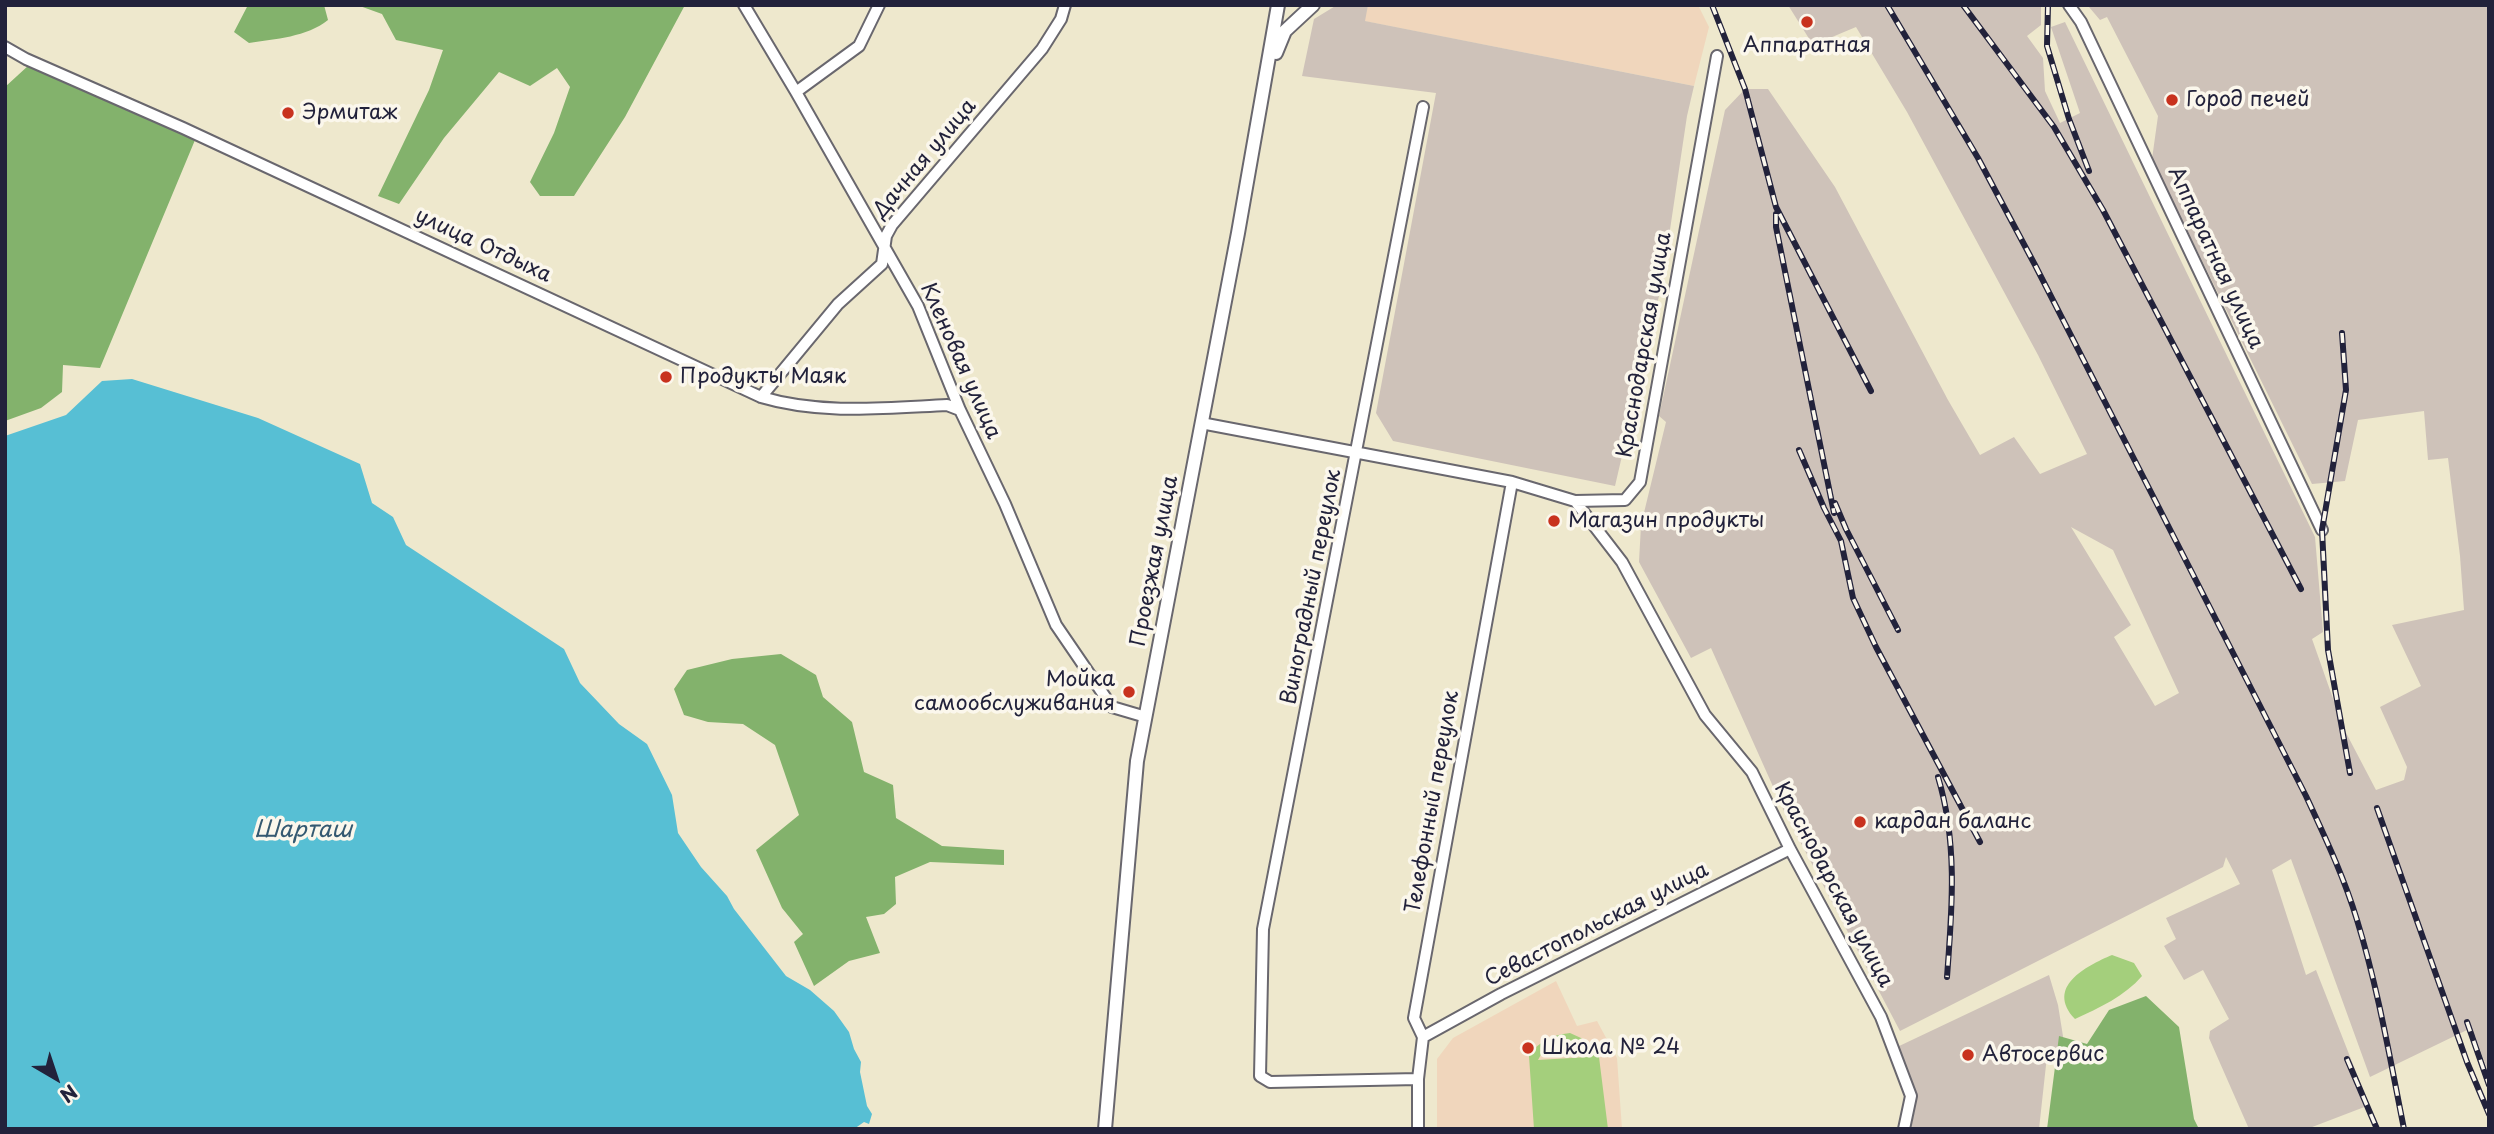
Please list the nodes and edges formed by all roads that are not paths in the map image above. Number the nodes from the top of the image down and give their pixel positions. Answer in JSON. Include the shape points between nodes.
{"nodes":[{"id":1,"x":744,"y":5,"type":"edge"},
{"id":2,"x":879,"y":5,"type":"edge"},
{"id":3,"x":1065,"y":5,"type":"edge"},
{"id":4,"x":1278,"y":5,"type":"edge"},
{"id":5,"x":1313,"y":5,"type":"edge"},
{"id":6,"x":2069,"y":5,"type":"edge"},
{"id":7,"x":5,"y":47,"type":"edge"},
{"id":8,"x":1717,"y":56,"type":"dead end"},
{"id":9,"x":1265,"y":79,"type":"junction"},
{"id":10,"x":796,"y":92,"type":"junction"},
{"id":11,"x":1423,"y":107,"type":"dead end"},
{"id":12,"x":884,"y":249,"type":"junction"},
{"id":13,"x":761,"y":397,"type":"junction"},
{"id":14,"x":960,"y":410,"type":"junction"},
{"id":15,"x":1201,"y":423,"type":"junction"},
{"id":16,"x":1357,"y":454,"type":"junction"},
{"id":17,"x":1512,"y":482,"type":"junction"},
{"id":18,"x":1575,"y":501,"type":"junction"},
{"id":19,"x":2322,"y":530,"type":"dead end"},
{"id":20,"x":1146,"y":717,"type":"junction"},
{"id":21,"x":1790,"y":849,"type":"junction"},
{"id":22,"x":1423,"y":1037,"type":"junction"},
{"id":23,"x":1418,"y":1079,"type":"junction"},
{"id":24,"x":1905,"y":1128,"type":"edge"},
{"id":25,"x":1105,"y":1129,"type":"edge"},
{"id":26,"x":1418,"y":1129,"type":"edge"}],
"edges":[{"from":1,"to":10,"type":"street","name":"Кленовая улица"},
{"from":2,"to":10,"type":"street","via":[[859,46]]},
{"from":3,"to":12,"type":"street","name":"Дачная улица","via":[[1042,49],[892,225]]},
{"from":4,"to":9,"type":"main road","name":"Проезжая улица"},
{"from":5,"to":9,"type":"main road","via":[[1286,32]]},
{"from":6,"to":19,"type":"street","name":"Аппаратная улица"},
{"from":7,"to":13,"type":"street","name":"улица Отдыха"},
{"from":8,"to":18,"type":"street","name":"Краснодарская улица","via":[[1640,482],[1625,500]]},
{"from":9,"to":15,"type":"main road","name":"Проезжая улица"},
{"from":10,"to":12,"type":"street","name":"Кленовая улица"},
{"from":11,"to":16,"type":"street","name":"Виноградный переулок"},
{"from":12,"to":13,"type":"street","name":"Дачная улица","via":[[882,264],[838,304]]},
{"from":12,"to":14,"type":"street","name":"Кленовая улица","via":[[918,306]]},
{"from":13,"to":14,"type":"street","name":"улица Отдыха","via":[[785,404],[856,410],[947,405]]},
{"from":14,"to":20,"type":"street","name":"Кленовая улица","via":[[1056,625],[1112,707]]},
{"from":15,"to":16,"type":"street"},
{"from":15,"to":20,"type":"main road","name":"Проезжая улица"},
{"from":16,"to":17,"type":"street"},
{"from":16,"to":23,"type":"street","name":"Виноградный переулок","via":[[1263,929],[1260,1076],[1270,1082]]},
{"from":17,"to":18,"type":"street"},
{"from":17,"to":22,"type":"street","name":"Телефонный переулок","via":[[1414,1018]]},
{"from":18,"to":21,"type":"street","name":"Краснодарская улица","via":[[1622,562],[1705,715],[1752,772]]},
{"from":20,"to":25,"type":"main road","name":"Проезжая улица","via":[[1126,873]]},
{"from":21,"to":22,"type":"street","name":"Севастопольская улица"},
{"from":21,"to":24,"type":"street","name":"Краснодарская улица","via":[[1881,1017],[1911,1096]]},
{"from":22,"to":23,"type":"street","name":"Телефонный переулок"},
{"from":23,"to":26,"type":"street","name":"Телефонный переулок"}]}
